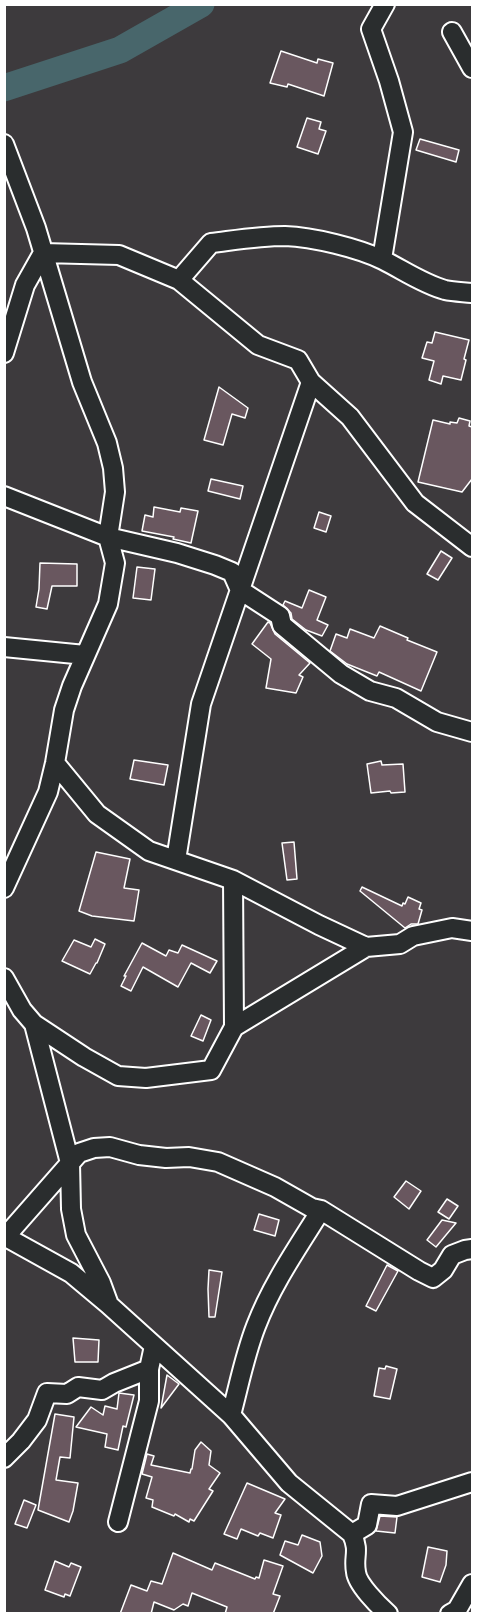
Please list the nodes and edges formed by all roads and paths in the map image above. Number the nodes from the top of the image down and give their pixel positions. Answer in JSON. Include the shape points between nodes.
{"nodes":[{"id":1,"x":385,"y":4,"type":"edge"},
{"id":2,"x":452,"y":32,"type":"dead end"},
{"id":3,"x":472,"y":68,"type":"edge"},
{"id":4,"x":4,"y":144,"type":"edge"},
{"id":5,"x":44,"y":253,"type":"junction"},
{"id":6,"x":382,"y":259,"type":"junction"},
{"id":7,"x":179,"y":280,"type":"junction"},
{"id":8,"x":472,"y":293,"type":"edge"},
{"id":9,"x":4,"y":353,"type":"edge"},
{"id":10,"x":311,"y":382,"type":"junction"},
{"id":11,"x":4,"y":496,"type":"edge"},
{"id":12,"x":108,"y":537,"type":"junction"},
{"id":13,"x":472,"y":547,"type":"edge"},
{"id":14,"x":240,"y":590,"type":"junction"},
{"id":15,"x":4,"y":647,"type":"edge"},
{"id":16,"x":85,"y":656,"type":"junction"},
{"id":17,"x":472,"y":732,"type":"edge"},
{"id":18,"x":55,"y":763,"type":"junction"},
{"id":19,"x":176,"y":860,"type":"junction"},
{"id":20,"x":233,"y":880,"type":"junction"},
{"id":21,"x":4,"y":888,"type":"edge"},
{"id":22,"x":472,"y":931,"type":"edge"},
{"id":23,"x":366,"y":947,"type":"junction"},
{"id":24,"x":4,"y":978,"type":"edge"},
{"id":25,"x":34,"y":1024,"type":"junction"},
{"id":26,"x":234,"y":1027,"type":"junction"},
{"id":27,"x":70,"y":1163,"type":"junction"},
{"id":28,"x":321,"y":1209,"type":"junction"},
{"id":29,"x":5,"y":1236,"type":"edge"},
{"id":30,"x":472,"y":1249,"type":"edge"},
{"id":31,"x":108,"y":1304,"type":"junction"},
{"id":32,"x":154,"y":1346,"type":"junction"},
{"id":33,"x":149,"y":1369,"type":"junction"},
{"id":34,"x":231,"y":1415,"type":"junction"},
{"id":35,"x":4,"y":1458,"type":"edge"},
{"id":36,"x":472,"y":1482,"type":"edge"},
{"id":37,"x":118,"y":1522,"type":"dead end"},
{"id":38,"x":352,"y":1534,"type":"junction"},
{"id":39,"x":472,"y":1584,"type":"edge"},
{"id":40,"x":388,"y":1614,"type":"edge"},
{"id":41,"x":450,"y":1614,"type":"edge"}],
"edges":[{"from":1,"to":6,"type":"street","via":[[371,29],[403,132]]},
{"from":2,"to":3,"type":"street"},
{"from":4,"to":5,"type":"street"},
{"from":5,"to":7,"type":"street","via":[[119,255]]},
{"from":5,"to":9,"type":"street","via":[[25,285]]},
{"from":5,"to":12,"type":"street","via":[[82,382],[113,468],[115,492]]},
{"from":6,"to":7,"type":"street","via":[[311,239],[253,237],[211,243]]},
{"from":6,"to":8,"type":"street","via":[[444,290]]},
{"from":7,"to":10,"type":"street","via":[[258,345],[298,360]]},
{"from":10,"to":13,"type":"street","via":[[350,417],[416,503]]},
{"from":10,"to":14,"type":"street"},
{"from":11,"to":12,"type":"street"},
{"from":12,"to":14,"type":"street","via":[[215,565],[232,572]]},
{"from":12,"to":16,"type":"street","via":[[115,563],[110,594]]},
{"from":14,"to":17,"type":"street","via":[[280,616],[282,625],[341,674],[370,691],[396,698],[437,722]]},
{"from":14,"to":19,"type":"street","via":[[201,704]]},
{"from":15,"to":16,"type":"street"},
{"from":16,"to":18,"type":"street","via":[[64,710]]},
{"from":18,"to":19,"type":"street","via":[[97,814],[149,851]]},
{"from":18,"to":21,"type":"street","via":[[48,792]]},
{"from":19,"to":20,"type":"street"},
{"from":20,"to":23,"type":"street"},
{"from":20,"to":26,"type":"street"},
{"from":22,"to":23,"type":"street","via":[[452,928],[413,936],[400,944]]},
{"from":23,"to":26,"type":"street"},
{"from":24,"to":25,"type":"street"},
{"from":25,"to":26,"type":"street","via":[[118,1076],[146,1078],[211,1070]]},
{"from":25,"to":27,"type":"street"},
{"from":27,"to":28,"type":"street","via":[[79,1153],[110,1147],[139,1155],[218,1162]]},
{"from":27,"to":29,"type":"street"},
{"from":27,"to":31,"type":"street","via":[[76,1235]]},
{"from":28,"to":30,"type":"street","via":[[434,1278],[452,1255]]},
{"from":28,"to":34,"type":"street","via":[[255,1326]]},
{"from":29,"to":31,"type":"street","via":[[71,1273]]},
{"from":31,"to":32,"type":"street"},
{"from":32,"to":33,"type":"street"},
{"from":32,"to":34,"type":"street"},
{"from":33,"to":35,"type":"street","via":[[102,1390],[78,1387],[67,1394],[47,1393],[37,1420]]},
{"from":33,"to":37,"type":"street","via":[[149,1401]]},
{"from":34,"to":38,"type":"street","via":[[289,1483]]},
{"from":36,"to":38,"type":"street","via":[[397,1506],[371,1504],[367,1525]]},
{"from":38,"to":40,"type":"street","via":[[357,1545],[356,1574]]},
{"from":39,"to":41,"type":"street","via":[[457,1610]]}]}
